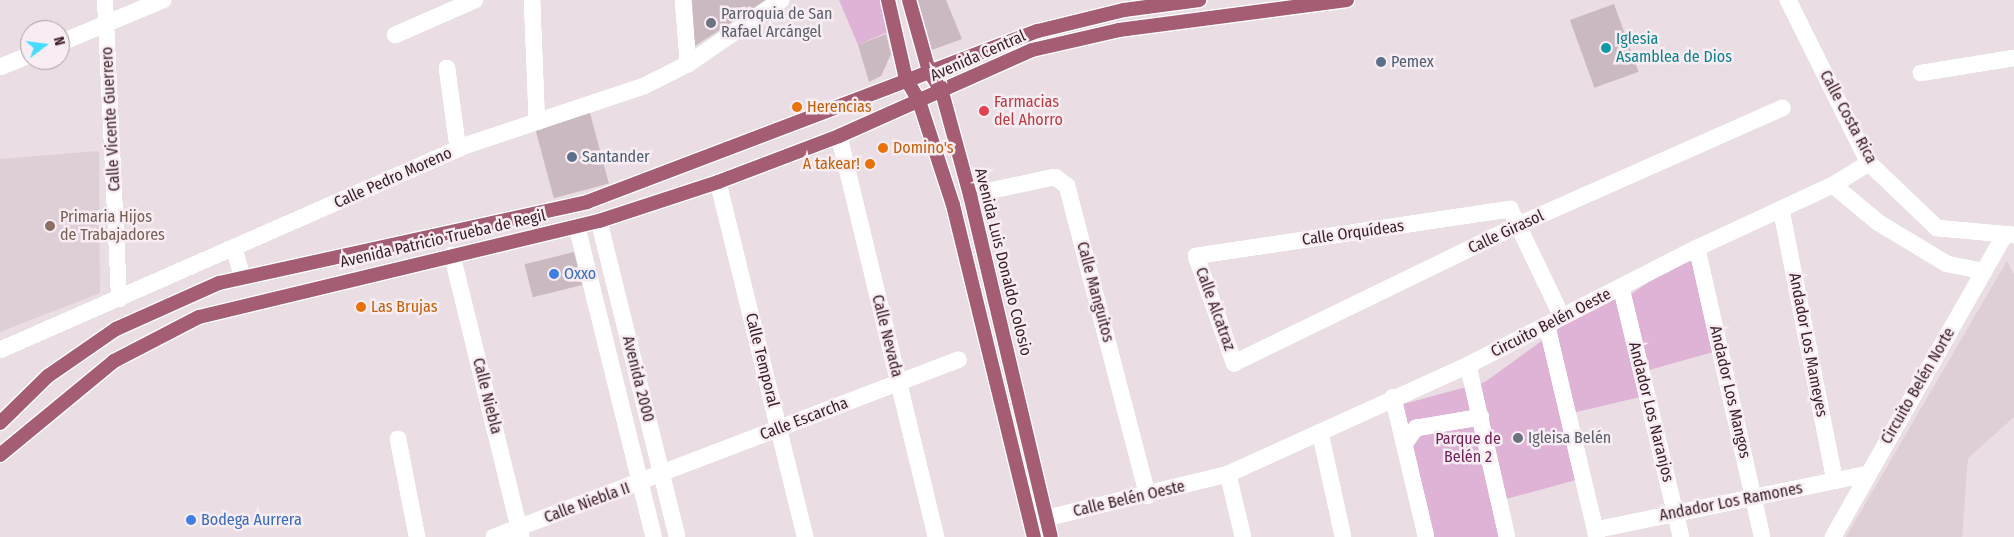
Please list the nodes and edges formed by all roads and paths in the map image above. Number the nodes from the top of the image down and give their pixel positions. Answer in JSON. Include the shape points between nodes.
{"nodes":[{"id":1,"x":106,"y":0,"type":"edge"},
{"id":2,"x":163,"y":0,"type":"edge"},
{"id":3,"x":475,"y":0,"type":"edge"},
{"id":4,"x":532,"y":0,"type":"edge"},
{"id":5,"x":683,"y":0,"type":"edge"},
{"id":6,"x":781,"y":0,"type":"edge"},
{"id":7,"x":888,"y":0,"type":"edge"},
{"id":8,"x":909,"y":0,"type":"edge"},
{"id":9,"x":1199,"y":0,"type":"edge"},
{"id":10,"x":1347,"y":0,"type":"edge"},
{"id":11,"x":1788,"y":0,"type":"edge"},
{"id":12,"x":106,"y":24,"type":"junction"},
{"id":13,"x":395,"y":35,"type":"dead end"},
{"id":14,"x":70,"y":39,"type":"edge"},
{"id":15,"x":2014,"y":58,"type":"edge"},
{"id":16,"x":20,"y":59,"type":"edge"},
{"id":17,"x":688,"y":64,"type":"junction"},
{"id":18,"x":0,"y":67,"type":"edge"},
{"id":19,"x":447,"y":68,"type":"dead end"},
{"id":20,"x":930,"y":71,"type":"junction"},
{"id":21,"x":1921,"y":73,"type":"dead end"},
{"id":22,"x":906,"y":79,"type":"junction"},
{"id":23,"x":942,"y":92,"type":"junction"},
{"id":24,"x":919,"y":101,"type":"junction"},
{"id":25,"x":1782,"y":108,"type":"dead end"},
{"id":26,"x":537,"y":122,"type":"junction"},
{"id":27,"x":839,"y":136,"type":"junction"},
{"id":28,"x":458,"y":149,"type":"junction"},
{"id":29,"x":1869,"y":163,"type":"junction"},
{"id":30,"x":718,"y":182,"type":"junction"},
{"id":31,"x":1833,"y":185,"type":"junction"},
{"id":32,"x":970,"y":195,"type":"junction"},
{"id":33,"x":1781,"y":209,"type":"junction"},
{"id":34,"x":599,"y":221,"type":"junction"},
{"id":35,"x":1518,"y":225,"type":"junction"},
{"id":36,"x":577,"y":227,"type":"junction"},
{"id":37,"x":2009,"y":235,"type":"edge"},
{"id":38,"x":234,"y":248,"type":"junction"},
{"id":39,"x":1697,"y":248,"type":"junction"},
{"id":40,"x":452,"y":255,"type":"junction"},
{"id":41,"x":1196,"y":256,"type":"joint"},
{"id":42,"x":1984,"y":271,"type":"junction"},
{"id":43,"x":242,"y":276,"type":"junction"},
{"id":44,"x":1621,"y":287,"type":"junction"},
{"id":45,"x":119,"y":299,"type":"junction"},
{"id":46,"x":1562,"y":317,"type":"junction"},
{"id":47,"x":1547,"y":326,"type":"junction"},
{"id":48,"x":0,"y":350,"type":"edge"},
{"id":49,"x":958,"y":360,"type":"dead end"},
{"id":50,"x":1234,"y":363,"type":"joint"},
{"id":51,"x":1468,"y":366,"type":"junction"},
{"id":52,"x":898,"y":382,"type":"junction"},
{"id":53,"x":1393,"y":397,"type":"junction"},
{"id":54,"x":1481,"y":417,"type":"junction"},
{"id":55,"x":0,"y":423,"type":"edge"},
{"id":56,"x":779,"y":429,"type":"junction"},
{"id":57,"x":1320,"y":432,"type":"junction"},
{"id":58,"x":398,"y":439,"type":"dead end"},
{"id":59,"x":1405,"y":442,"type":"junction"},
{"id":60,"x":0,"y":455,"type":"edge"},
{"id":61,"x":1228,"y":474,"type":"junction"},
{"id":62,"x":1867,"y":474,"type":"junction"},
{"id":63,"x":651,"y":479,"type":"junction"},
{"id":64,"x":1835,"y":481,"type":"junction"},
{"id":65,"x":1148,"y":496,"type":"junction"},
{"id":66,"x":1753,"y":498,"type":"junction"},
{"id":67,"x":1676,"y":513,"type":"junction"},
{"id":68,"x":1047,"y":518,"type":"junction"},
{"id":69,"x":1030,"y":522,"type":"junction"},
{"id":70,"x":520,"y":532,"type":"edge"},
{"id":71,"x":1596,"y":533,"type":"edge"},
{"id":72,"x":417,"y":537,"type":"edge"},
{"id":73,"x":494,"y":537,"type":"edge"},
{"id":74,"x":654,"y":537,"type":"edge"},
{"id":75,"x":677,"y":537,"type":"edge"},
{"id":76,"x":805,"y":537,"type":"edge"},
{"id":77,"x":936,"y":537,"type":"edge"},
{"id":78,"x":1034,"y":537,"type":"edge"},
{"id":79,"x":1051,"y":537,"type":"edge"},
{"id":80,"x":1243,"y":537,"type":"edge"},
{"id":81,"x":1343,"y":537,"type":"edge"},
{"id":82,"x":1426,"y":537,"type":"edge"},
{"id":83,"x":1507,"y":537,"type":"edge"},
{"id":84,"x":1681,"y":537,"type":"edge"},
{"id":85,"x":1762,"y":537,"type":"edge"},
{"id":86,"x":1833,"y":537,"type":"edge"}],
"edges":[{"from":1,"to":12,"type":"street","name":"Calle Vicente Guerrero"},
{"from":2,"to":12,"type":"street"},
{"from":3,"to":13,"type":"street"},
{"from":4,"to":26,"type":"street"},
{"from":5,"to":17,"type":"street"},
{"from":6,"to":17,"type":"street","name":"Calle Pedro Moreno"},
{"from":7,"to":22,"type":"main road"},
{"from":8,"to":20,"type":"main road","name":"Avenida Luis Donaldo Colosio"},
{"from":9,"to":20,"type":"main road","name":"Avenida Central","via":[[1124,10],[1038,31]]},
{"from":10,"to":23,"type":"main road","name":"Avenida Central","via":[[1119,30],[1032,50]]},
{"from":11,"to":29,"type":"street","name":"Calle Costa Rica"},
{"from":12,"to":14,"type":"street"},
{"from":12,"to":45,"type":"street","name":"Calle Vicente Guerrero"},
{"from":15,"to":21,"type":"street"},
{"from":16,"to":18,"type":"street"},
{"from":17,"to":26,"type":"street","name":"Calle Pedro Moreno","via":[[644,86]]},
{"from":19,"to":28,"type":"street"},
{"from":20,"to":22,"type":"main road","name":"Avenida Central"},
{"from":20,"to":23,"type":"main road","name":"Avenida Luis Donaldo Colosio"},
{"from":22,"to":24,"type":"main road"},
{"from":22,"to":43,"type":"main road","name":"Avenida Patricio Trueba de Regil","via":[[587,202]]},
{"from":23,"to":24,"type":"main road","name":"Avenida Central"},
{"from":23,"to":32,"type":"main road","name":"Avenida Luis Donaldo Colosio"},
{"from":24,"to":27,"type":"main road","name":"Avenida Patricio Trueba de Regil"},
{"from":24,"to":69,"type":"main road","via":[[990,347]]},
{"from":25,"to":35,"type":"street","name":"Calle Girasol"},
{"from":26,"to":28,"type":"street","name":"Calle Pedro Moreno"},
{"from":27,"to":30,"type":"main road","name":"Avenida Patricio Trueba de Regil"},
{"from":27,"to":52,"type":"street","name":"Calle Nevada"},
{"from":28,"to":38,"type":"street","name":"Calle Pedro Moreno"},
{"from":29,"to":31,"type":"street","name":"Circuito Belén Oeste"},
{"from":29,"to":37,"type":"street","name":"Calle Costa Rica","via":[[1937,228]]},
{"from":30,"to":34,"type":"main road","name":"Avenida Patricio Trueba de Regil"},
{"from":30,"to":56,"type":"street","name":"Calle Temporal"},
{"from":31,"to":33,"type":"street","name":"Circuito Belén Oeste"},
{"from":31,"to":42,"type":"street","via":[[1879,224],[1947,264]]},
{"from":32,"to":65,"type":"street","name":"Calle Manguitos","via":[[1055,177],[1067,186]]},
{"from":32,"to":68,"type":"main road","name":"Avenida Luis Donaldo Colosio"},
{"from":33,"to":39,"type":"street","name":"Circuito Belén Oeste"},
{"from":33,"to":64,"type":"street","name":"Andador Los Mameyes"},
{"from":34,"to":36,"type":"main road","name":"Avenida Patricio Trueba de Regil"},
{"from":34,"to":63,"type":"street","name":"Avenida 2000"},
{"from":35,"to":41,"type":"street","name":"Calle Orquídeas","via":[[1510,209]]},
{"from":35,"to":46,"type":"street"},
{"from":35,"to":50,"type":"street","name":"Calle Girasol"},
{"from":36,"to":40,"type":"main road","name":"Avenida Patricio Trueba de Regil"},
{"from":36,"to":63,"type":"street","name":"Avenida 2000"},
{"from":37,"to":42,"type":"street","name":"Circuito Belén Norte"},
{"from":38,"to":43,"type":"street"},
{"from":38,"to":45,"type":"street","name":"Calle Pedro Moreno"},
{"from":39,"to":44,"type":"street","name":"Circuito Belén Oeste"},
{"from":39,"to":66,"type":"street","name":"Andador Los Mangos"},
{"from":40,"to":60,"type":"main road","name":"Avenida Patricio Trueba de Regil","via":[[199,317],[114,361]]},
{"from":40,"to":70,"type":"street","name":"Calle Niebla"},
{"from":41,"to":50,"type":"street","name":"Calle Alcatraz"},
{"from":42,"to":62,"type":"street","name":"Circuito Belén Norte"},
{"from":43,"to":55,"type":"main road","name":"Avenida Patricio Trueba de Regil","via":[[154,309],[116,329],[48,376]]},
{"from":44,"to":46,"type":"street","name":"Circuito Belén Oeste"},
{"from":44,"to":67,"type":"street","name":"Andador Los Naranjos"},
{"from":45,"to":48,"type":"street","name":"Calle Pedro Moreno"},
{"from":46,"to":47,"type":"street","name":"Circuito Belén Oeste"},
{"from":47,"to":51,"type":"street","name":"Circuito Belén Oeste"},
{"from":47,"to":71,"type":"street"},
{"from":49,"to":52,"type":"street","name":"Calle Escarcha"},
{"from":51,"to":53,"type":"street","name":"Circuito Belén Oeste"},
{"from":51,"to":54,"type":"street"},
{"from":52,"to":56,"type":"street","name":"Calle Escarcha"},
{"from":52,"to":77,"type":"street","name":"Calle Nevada"},
{"from":53,"to":57,"type":"street","name":"Circuito Belén Oeste"},
{"from":53,"to":59,"type":"street"},
{"from":54,"to":59,"type":"street","via":[[1416,428]]},
{"from":54,"to":83,"type":"street"},
{"from":56,"to":63,"type":"street","name":"Calle Escarcha"},
{"from":56,"to":76,"type":"street","name":"Calle Temporal"},
{"from":57,"to":61,"type":"street","name":"Circuito Belén Oeste"},
{"from":57,"to":81,"type":"street"},
{"from":58,"to":72,"type":"street"},
{"from":59,"to":82,"type":"street"},
{"from":61,"to":65,"type":"street","name":"Calle Belén Oeste"},
{"from":61,"to":80,"type":"street"},
{"from":62,"to":64,"type":"street","name":"Andador Los Ramones"},
{"from":62,"to":86,"type":"street","name":"Circuito Belén Norte"},
{"from":63,"to":70,"type":"street","name":"Calle Niebla II"},
{"from":63,"to":74,"type":"street","name":"Avenida 2000"},
{"from":63,"to":75,"type":"street","name":"Avenida 2000"},
{"from":64,"to":66,"type":"street","name":"Andador Los Ramones"},
{"from":65,"to":68,"type":"street","name":"Calle Belén Oeste"},
{"from":66,"to":67,"type":"street","name":"Andador Los Ramones"},
{"from":66,"to":85,"type":"street","name":"Andador Los Mangos"},
{"from":67,"to":71,"type":"street","name":"Andador Los Ramones"},
{"from":67,"to":84,"type":"street","name":"Andador Los Naranjos"},
{"from":68,"to":69,"type":"street","name":"Calle Belén Oeste"},
{"from":68,"to":79,"type":"main road","name":"Avenida Luis Donaldo Colosio"},
{"from":69,"to":78,"type":"main road"},
{"from":70,"to":73,"type":"street","name":"Calle Niebla II"}]}
